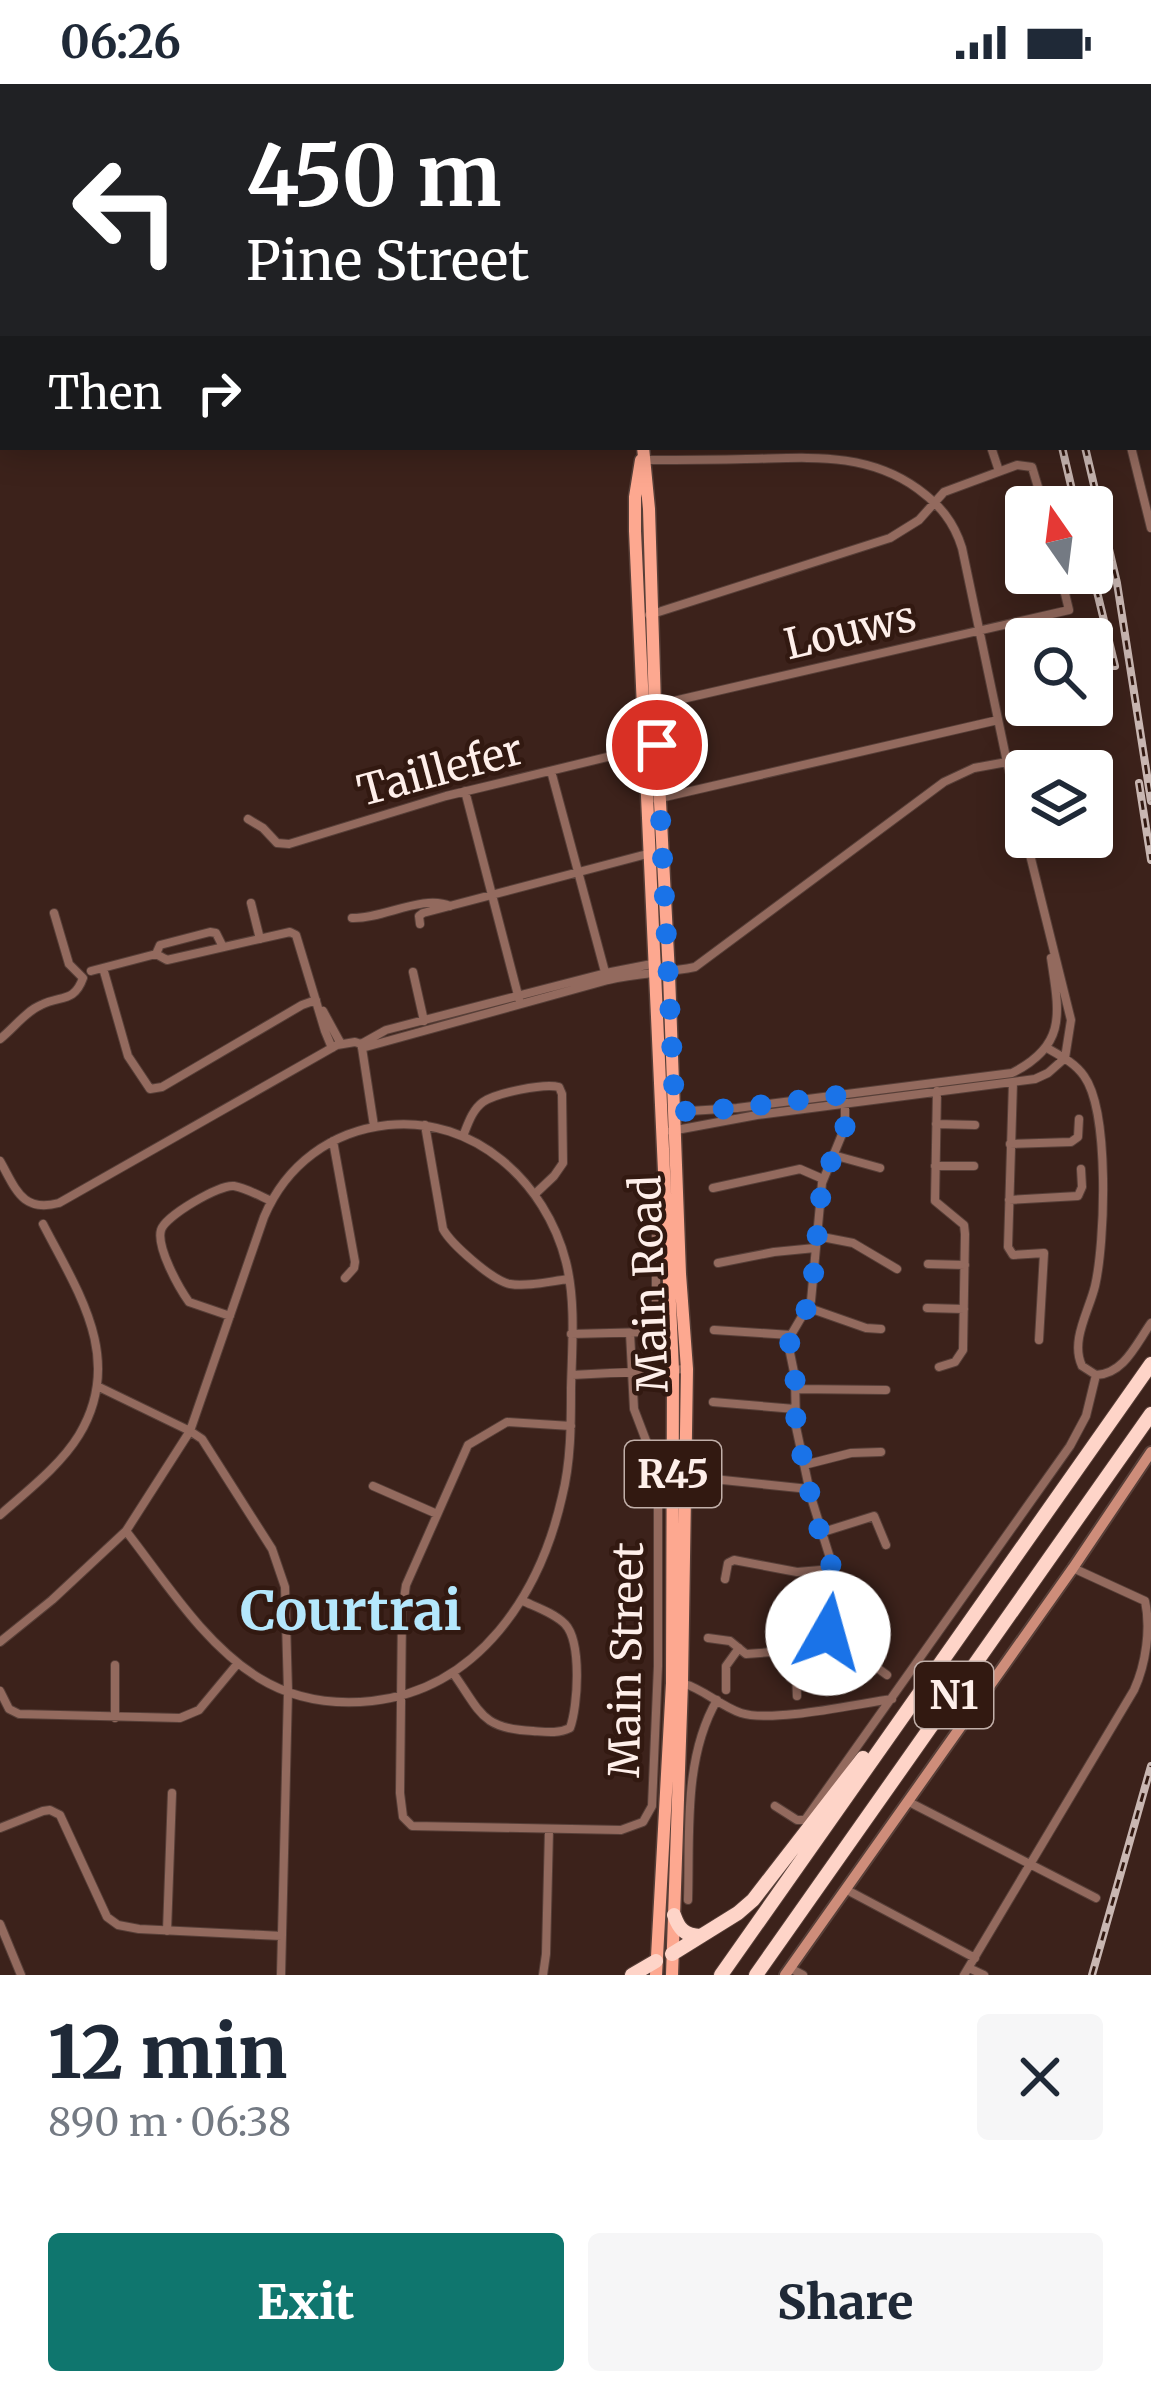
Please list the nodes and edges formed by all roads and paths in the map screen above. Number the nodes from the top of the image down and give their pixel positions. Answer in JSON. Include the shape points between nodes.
{"nodes":[{"id":1,"x":992,"y":450,"type":"edge"},
{"id":2,"x":1132,"y":450,"type":"edge"},
{"id":3,"x":643,"y":454,"type":"edge"},
{"id":4,"x":999,"y":471,"type":"junction"},
{"id":5,"x":1038,"y":486,"type":"edge"},
{"id":6,"x":934,"y":502,"type":"junction"},
{"id":7,"x":1151,"y":528,"type":"edge"},
{"id":8,"x":1065,"y":594,"type":"edge"},
{"id":9,"x":645,"y":616,"type":"junction"},
{"id":10,"x":980,"y":631,"type":"junction"},
{"id":11,"x":649,"y":706,"type":"junction"},
{"id":12,"x":998,"y":720,"type":"junction"},
{"id":13,"x":651,"y":746,"type":"junction"},
{"id":14,"x":1005,"y":753,"type":"edge"},
{"id":15,"x":1005,"y":762,"type":"edge"},
{"id":16,"x":551,"y":771,"type":"junction"},
{"id":17,"x":465,"y":791,"type":"junction"},
{"id":18,"x":654,"y":799,"type":"junction"},
{"id":19,"x":248,"y":819,"type":"dead end"},
{"id":20,"x":651,"y":853,"type":"junction"},
{"id":21,"x":1030,"y":858,"type":"edge"},
{"id":22,"x":579,"y":872,"type":"junction"},
{"id":23,"x":492,"y":896,"type":"junction"},
{"id":24,"x":251,"y":903,"type":"dead end"},
{"id":25,"x":452,"y":906,"type":"junction"},
{"id":26,"x":54,"y":913,"type":"dead end"},
{"id":27,"x":352,"y":918,"type":"dead end"},
{"id":28,"x":420,"y":924,"type":"dead end"},
{"id":29,"x":260,"y":939,"type":"junction"},
{"id":30,"x":1051,"y":944,"type":"junction"},
{"id":31,"x":222,"y":946,"type":"junction"},
{"id":32,"x":156,"y":954,"type":"junction"},
{"id":33,"x":103,"y":968,"type":"junction"},
{"id":34,"x":666,"y":969,"type":"junction"},
{"id":35,"x":91,"y":970,"type":"dead end"},
{"id":36,"x":413,"y":972,"type":"dead end"},
{"id":37,"x":607,"y":977,"type":"junction"},
{"id":38,"x":316,"y":1000,"type":"junction"},
{"id":39,"x":520,"y":1000,"type":"junction"},
{"id":40,"x":429,"y":1023,"type":"junction"},
{"id":41,"x":0,"y":1039,"type":"edge"},
{"id":42,"x":337,"y":1046,"type":"junction"},
{"id":43,"x":362,"y":1046,"type":"junction"},
{"id":44,"x":1048,"y":1048,"type":"junction"},
{"id":45,"x":1065,"y":1058,"type":"junction"},
{"id":46,"x":1012,"y":1078,"type":"junction"},
{"id":47,"x":937,"y":1088,"type":"junction"},
{"id":48,"x":843,"y":1100,"type":"junction"},
{"id":49,"x":669,"y":1113,"type":"junction"},
{"id":50,"x":1078,"y":1119,"type":"dead end"},
{"id":51,"x":936,"y":1124,"type":"junction"},
{"id":52,"x":975,"y":1125,"type":"dead end"},
{"id":53,"x":374,"y":1126,"type":"junction"},
{"id":54,"x":424,"y":1126,"type":"junction"},
{"id":55,"x":670,"y":1131,"type":"junction"},
{"id":56,"x":463,"y":1136,"type":"junction"},
{"id":57,"x":333,"y":1141,"type":"junction"},
{"id":58,"x":1010,"y":1144,"type":"junction"},
{"id":59,"x":833,"y":1155,"type":"junction"},
{"id":60,"x":0,"y":1161,"type":"edge"},
{"id":61,"x":664,"y":1163,"type":"junction"},
{"id":62,"x":935,"y":1166,"type":"junction"},
{"id":63,"x":974,"y":1166,"type":"dead end"},
{"id":64,"x":880,"y":1168,"type":"dead end"},
{"id":65,"x":1081,"y":1169,"type":"dead end"},
{"id":66,"x":823,"y":1179,"type":"junction"},
{"id":67,"x":713,"y":1188,"type":"dead end"},
{"id":68,"x":536,"y":1193,"type":"junction"},
{"id":69,"x":1009,"y":1200,"type":"junction"},
{"id":70,"x":271,"y":1201,"type":"junction"},
{"id":71,"x":44,"y":1224,"type":"dead end"},
{"id":72,"x":817,"y":1236,"type":"junction"},
{"id":73,"x":815,"y":1249,"type":"junction"},
{"id":74,"x":718,"y":1263,"type":"dead end"},
{"id":75,"x":928,"y":1264,"type":"dead end"},
{"id":76,"x":965,"y":1264,"type":"junction"},
{"id":77,"x":897,"y":1269,"type":"dead end"},
{"id":78,"x":345,"y":1278,"type":"dead end"},
{"id":79,"x":569,"y":1279,"type":"junction"},
{"id":80,"x":809,"y":1307,"type":"junction"},
{"id":81,"x":928,"y":1308,"type":"dead end"},
{"id":82,"x":964,"y":1309,"type":"junction"},
{"id":83,"x":230,"y":1316,"type":"junction"},
{"id":84,"x":1151,"y":1323,"type":"edge"},
{"id":85,"x":881,"y":1329,"type":"dead end"},
{"id":86,"x":715,"y":1330,"type":"dead end"},
{"id":87,"x":649,"y":1332,"type":"junction"},
{"id":88,"x":571,"y":1334,"type":"junction"},
{"id":89,"x":630,"y":1334,"type":"junction"},
{"id":90,"x":791,"y":1335,"type":"junction"},
{"id":91,"x":1039,"y":1340,"type":"dead end"},
{"id":92,"x":678,"y":1342,"type":"junction"},
{"id":93,"x":1151,"y":1364,"type":"edge"},
{"id":94,"x":939,"y":1367,"type":"dead end"},
{"id":95,"x":680,"y":1370,"type":"junction"},
{"id":96,"x":632,"y":1373,"type":"junction"},
{"id":97,"x":572,"y":1375,"type":"junction"},
{"id":98,"x":1096,"y":1375,"type":"junction"},
{"id":99,"x":97,"y":1386,"type":"junction"},
{"id":100,"x":795,"y":1389,"type":"junction"},
{"id":101,"x":886,"y":1390,"type":"dead end"},
{"id":102,"x":712,"y":1402,"type":"dead end"},
{"id":103,"x":795,"y":1408,"type":"junction"},
{"id":104,"x":1151,"y":1414,"type":"edge"},
{"id":105,"x":571,"y":1426,"type":"junction"},
{"id":106,"x":190,"y":1431,"type":"junction"},
{"id":107,"x":1151,"y":1452,"type":"edge"},
{"id":108,"x":881,"y":1453,"type":"dead end"},
{"id":109,"x":804,"y":1465,"type":"junction"},
{"id":110,"x":713,"y":1479,"type":"dead end"},
{"id":111,"x":373,"y":1486,"type":"dead end"},
{"id":112,"x":809,"y":1489,"type":"junction"},
{"id":113,"x":437,"y":1514,"type":"junction"},
{"id":114,"x":0,"y":1515,"type":"edge"},
{"id":115,"x":126,"y":1531,"type":"junction"},
{"id":116,"x":820,"y":1533,"type":"junction"},
{"id":117,"x":886,"y":1545,"type":"dead end"},
{"id":118,"x":1073,"y":1568,"type":"junction"},
{"id":119,"x":833,"y":1569,"type":"junction"},
{"id":120,"x":725,"y":1579,"type":"dead end"},
{"id":121,"x":996,"y":1584,"type":"junction"},
{"id":122,"x":523,"y":1601,"type":"junction"},
{"id":123,"x":866,"y":1602,"type":"dead end"},
{"id":124,"x":836,"y":1620,"type":"junction"},
{"id":125,"x":847,"y":1628,"type":"junction"},
{"id":126,"x":707,"y":1638,"type":"dead end"},
{"id":127,"x":0,"y":1642,"type":"edge"},
{"id":128,"x":739,"y":1648,"type":"junction"},
{"id":129,"x":795,"y":1652,"type":"junction"},
{"id":130,"x":238,"y":1663,"type":"junction"},
{"id":131,"x":115,"y":1665,"type":"dead end"},
{"id":132,"x":454,"y":1673,"type":"junction"},
{"id":133,"x":887,"y":1675,"type":"dead end"},
{"id":134,"x":677,"y":1683,"type":"junction"},
{"id":135,"x":727,"y":1690,"type":"dead end"},
{"id":136,"x":0,"y":1691,"type":"edge"},
{"id":137,"x":289,"y":1691,"type":"junction"},
{"id":138,"x":400,"y":1696,"type":"junction"},
{"id":139,"x":797,"y":1696,"type":"dead end"},
{"id":140,"x":893,"y":1699,"type":"junction"},
{"id":141,"x":716,"y":1700,"type":"junction"},
{"id":142,"x":115,"y":1718,"type":"junction"},
{"id":143,"x":172,"y":1793,"type":"dead end"},
{"id":144,"x":909,"y":1802,"type":"junction"},
{"id":145,"x":775,"y":1806,"type":"dead end"},
{"id":146,"x":0,"y":1828,"type":"edge"},
{"id":147,"x":549,"y":1830,"type":"junction"},
{"id":148,"x":1028,"y":1865,"type":"junction"},
{"id":149,"x":847,"y":1891,"type":"junction"},
{"id":150,"x":1096,"y":1898,"type":"dead end"},
{"id":151,"x":688,"y":1900,"type":"dead end"},
{"id":152,"x":674,"y":1915,"type":"junction"},
{"id":153,"x":0,"y":1924,"type":"edge"},
{"id":154,"x":167,"y":1931,"type":"junction"},
{"id":155,"x":282,"y":1936,"type":"junction"},
{"id":156,"x":700,"y":1936,"type":"junction"},
{"id":157,"x":672,"y":1954,"type":"junction"},
{"id":158,"x":975,"y":1958,"type":"junction"},
{"id":159,"x":656,"y":1968,"type":"edge"},
{"id":160,"x":788,"y":1971,"type":"edge"},
{"id":161,"x":967,"y":1971,"type":"edge"},
{"id":162,"x":21,"y":1975,"type":"edge"},
{"id":163,"x":281,"y":1975,"type":"edge"},
{"id":164,"x":543,"y":1975,"type":"edge"},
{"id":165,"x":632,"y":1975,"type":"edge"},
{"id":166,"x":672,"y":1975,"type":"edge"},
{"id":167,"x":721,"y":1975,"type":"edge"},
{"id":168,"x":756,"y":1975,"type":"edge"},
{"id":169,"x":803,"y":1975,"type":"edge"},
{"id":170,"x":984,"y":1975,"type":"edge"}],
"edges":[{"from":1,"to":4,"type":"street"},
{"from":2,"to":7,"type":"street"},
{"from":3,"to":6,"type":"street","via":[[860,461]]},
{"from":3,"to":9,"type":"main road","name":"Main Road","number":"R45","via":[[635,496]]},
{"from":4,"to":5,"type":"street","via":[[1032,467]]},
{"from":4,"to":6,"type":"street"},
{"from":6,"to":9,"type":"street","via":[[890,538]]},
{"from":6,"to":10,"type":"street","via":[[959,539]]},
{"from":8,"to":10,"type":"street","name":"Louws","via":[[1069,610]]},
{"from":9,"to":11,"type":"main road","name":"Main Road","number":"R45"},
{"from":10,"to":11,"type":"street","name":"Louws"},
{"from":10,"to":12,"type":"street"},
{"from":11,"to":13,"type":"main road","name":"Main Road","number":"R45"},
{"from":12,"to":14,"type":"street"},
{"from":12,"to":18,"type":"street"},
{"from":13,"to":16,"type":"street","name":"Taillefer"},
{"from":13,"to":18,"type":"main road","name":"Main Road","number":"R45"},
{"from":15,"to":34,"type":"street","via":[[944,782],[712,957]]},
{"from":16,"to":17,"type":"street","name":"Taillefer"},
{"from":16,"to":22,"type":"street"},
{"from":17,"to":19,"type":"street","name":"Taillefer","via":[[285,844]]},
{"from":17,"to":23,"type":"street"},
{"from":18,"to":20,"type":"main road","name":"Main Road","number":"R45"},
{"from":18,"to":34,"type":"main road","name":"Main Road","number":"R45"},
{"from":20,"to":22,"type":"street"},
{"from":20,"to":34,"type":"main road","name":"Main Road","number":"R45"},
{"from":21,"to":30,"type":"street"},
{"from":22,"to":23,"type":"street"},
{"from":22,"to":37,"type":"street"},
{"from":23,"to":25,"type":"street"},
{"from":23,"to":39,"type":"street"},
{"from":24,"to":29,"type":"street"},
{"from":25,"to":27,"type":"street","via":[[436,901]]},
{"from":25,"to":28,"type":"street","via":[[421,914]]},
{"from":26,"to":41,"type":"street","via":[[82,985],[38,1005]]},
{"from":29,"to":31,"type":"street"},
{"from":29,"to":38,"type":"street","via":[[296,934]]},
{"from":30,"to":44,"type":"street","via":[[1058,1022]]},
{"from":30,"to":45,"type":"street","via":[[1071,1020]]},
{"from":31,"to":32,"type":"street","via":[[167,959]]},
{"from":31,"to":32,"type":"street","via":[[210,932],[160,945]]},
{"from":32,"to":33,"type":"street"},
{"from":33,"to":35,"type":"street"},
{"from":33,"to":38,"type":"street","via":[[128,1056],[155,1090]]},
{"from":34,"to":37,"type":"street"},
{"from":34,"to":49,"type":"main road","name":"Main Road","number":"R45"},
{"from":36,"to":40,"type":"street"},
{"from":37,"to":39,"type":"street"},
{"from":38,"to":42,"type":"street"},
{"from":39,"to":40,"type":"street"},
{"from":40,"to":43,"type":"street","via":[[380,1032]]},
{"from":42,"to":43,"type":"street"},
{"from":42,"to":60,"type":"street","via":[[48,1206],[21,1197]]},
{"from":43,"to":53,"type":"street"},
{"from":44,"to":45,"type":"street"},
{"from":44,"to":46,"type":"street"},
{"from":45,"to":46,"type":"street","via":[[1042,1076]]},
{"from":45,"to":98,"type":"street","via":[[1086,1078],[1100,1127],[1102,1238],[1078,1347],[1082,1366]]},
{"from":46,"to":47,"type":"street"},
{"from":46,"to":58,"type":"street"},
{"from":47,"to":48,"type":"street"},
{"from":47,"to":51,"type":"street"},
{"from":48,"to":49,"type":"street"},
{"from":48,"to":55,"type":"street"},
{"from":48,"to":59,"type":"street","via":[[845,1127]]},
{"from":49,"to":55,"type":"main road","name":"Main Road","number":"R45"},
{"from":50,"to":58,"type":"street","via":[[1070,1142]]},
{"from":51,"to":52,"type":"street"},
{"from":51,"to":62,"type":"street"},
{"from":53,"to":54,"type":"street"},
{"from":53,"to":57,"type":"street"},
{"from":54,"to":56,"type":"street"},
{"from":54,"to":79,"type":"street","via":[[449,1240],[509,1284]]},
{"from":55,"to":61,"type":"main road","name":"Main Road","number":"R45"},
{"from":55,"to":92,"type":"main road","name":"Main Road","number":"R45"},
{"from":56,"to":68,"type":"street","via":[[501,1158]]},
{"from":56,"to":68,"type":"street","via":[[490,1098],[560,1087],[563,1163]]},
{"from":57,"to":70,"type":"street","via":[[302,1160]]},
{"from":57,"to":78,"type":"street","via":[[355,1262]]},
{"from":58,"to":69,"type":"street"},
{"from":59,"to":64,"type":"street"},
{"from":59,"to":66,"type":"street"},
{"from":61,"to":87,"type":"street","name":"Main Road"},
{"from":61,"to":92,"type":"main road","name":"Main Road","number":"R45"},
{"from":62,"to":63,"type":"street"},
{"from":62,"to":76,"type":"street","via":[[935,1201],[965,1229]]},
{"from":65,"to":69,"type":"street","via":[[1078,1196]]},
{"from":66,"to":67,"type":"street","via":[[800,1169]]},
{"from":66,"to":72,"type":"street"},
{"from":68,"to":79,"type":"street"},
{"from":69,"to":91,"type":"street","via":[[1010,1253],[1044,1253]]},
{"from":70,"to":83,"type":"street"},
{"from":70,"to":83,"type":"street","via":[[226,1186],[161,1229],[164,1254],[189,1302]]},
{"from":71,"to":99,"type":"street","via":[[92,1321]]},
{"from":72,"to":73,"type":"street"},
{"from":72,"to":77,"type":"street","via":[[853,1243]]},
{"from":73,"to":74,"type":"street"},
{"from":73,"to":80,"type":"street"},
{"from":75,"to":76,"type":"street"},
{"from":76,"to":82,"type":"street"},
{"from":79,"to":88,"type":"street"},
{"from":80,"to":85,"type":"street"},
{"from":80,"to":90,"type":"street"},
{"from":81,"to":82,"type":"street"},
{"from":82,"to":94,"type":"street","via":[[961,1355]]},
{"from":83,"to":106,"type":"street"},
{"from":84,"to":98,"type":"street","via":[[1119,1367]]},
{"from":86,"to":90,"type":"street"},
{"from":87,"to":89,"type":"street"},
{"from":87,"to":92,"type":"street"},
{"from":88,"to":89,"type":"street"},
{"from":88,"to":97,"type":"street"},
{"from":89,"to":96,"type":"street","name":"Main Street"},
{"from":90,"to":100,"type":"street"},
{"from":92,"to":95,"type":"main road","name":"Main Road","number":"R45"},
{"from":93,"to":121,"type":"highway","number":"N1"},
{"from":95,"to":96,"type":"street"},
{"from":95,"to":134,"type":"main road","name":"Main Road","number":"R45"},
{"from":96,"to":97,"type":"street"},
{"from":96,"to":147,"type":"street","name":"Main Street","via":[[634,1409],[658,1472],[652,1806],[643,1822],[621,1830]]},
{"from":97,"to":105,"type":"street"},
{"from":98,"to":140,"type":"street","via":[[1070,1446]]},
{"from":99,"to":106,"type":"street"},
{"from":99,"to":114,"type":"street","via":[[78,1437]]},
{"from":100,"to":101,"type":"street"},
{"from":100,"to":103,"type":"street"},
{"from":102,"to":103,"type":"street"},
{"from":103,"to":109,"type":"street"},
{"from":104,"to":168,"type":"highway","number":"N1"},
{"from":105,"to":113,"type":"street","via":[[507,1422],[474,1441]]},
{"from":105,"to":122,"type":"street","via":[[563,1495]]},
{"from":106,"to":115,"type":"street"},
{"from":106,"to":137,"type":"street","via":[[281,1571]]},
{"from":107,"to":118,"type":"street"},
{"from":108,"to":109,"type":"street"},
{"from":109,"to":112,"type":"street"},
{"from":110,"to":112,"type":"street"},
{"from":111,"to":113,"type":"street"},
{"from":112,"to":116,"type":"street"},
{"from":113,"to":138,"type":"street","via":[[404,1591]]},
{"from":115,"to":127,"type":"street"},
{"from":115,"to":130,"type":"street"},
{"from":116,"to":117,"type":"street","via":[[874,1516]]},
{"from":116,"to":119,"type":"street"},
{"from":118,"to":144,"type":"street"},
{"from":118,"to":148,"type":"street","via":[[1144,1601],[1146,1651],[1134,1690]]},
{"from":119,"to":120,"type":"street","via":[[734,1560]]},
{"from":119,"to":124,"type":"street","via":[[841,1599]]},
{"from":121,"to":156,"type":"highway","via":[[772,1877],[738,1913]]},
{"from":121,"to":167,"type":"highway","number":"N1"},
{"from":122,"to":132,"type":"street"},
{"from":122,"to":132,"type":"street","via":[[563,1622],[575,1643],[570,1728],[500,1728]]},
{"from":123,"to":125,"type":"street"},
{"from":124,"to":125,"type":"street"},
{"from":124,"to":129,"type":"street","via":[[818,1647]]},
{"from":125,"to":133,"type":"street","via":[[843,1642]]},
{"from":126,"to":128,"type":"street"},
{"from":128,"to":129,"type":"street"},
{"from":128,"to":135,"type":"street","via":[[726,1666]]},
{"from":129,"to":139,"type":"street"},
{"from":130,"to":137,"type":"street"},
{"from":130,"to":142,"type":"street","via":[[193,1715]]},
{"from":131,"to":142,"type":"street"},
{"from":132,"to":138,"type":"street"},
{"from":134,"to":141,"type":"street"},
{"from":134,"to":152,"type":"main road","name":"Main Road","number":"R45"},
{"from":134,"to":159,"type":"main road","name":"Main Road","number":"R45"},
{"from":136,"to":142,"type":"street","via":[[20,1714]]},
{"from":137,"to":138,"type":"street","via":[[336,1702]]},
{"from":137,"to":155,"type":"street"},
{"from":138,"to":147,"type":"street","via":[[405,1820]]},
{"from":140,"to":141,"type":"street","via":[[765,1717]]},
{"from":140,"to":145,"type":"street","via":[[806,1820]]},
{"from":141,"to":151,"type":"street","name":"Main Street","via":[[695,1760]]},
{"from":143,"to":154,"type":"street"},
{"from":144,"to":148,"type":"street"},
{"from":144,"to":149,"type":"street"},
{"from":146,"to":154,"type":"street","via":[[56,1812],[111,1922]]},
{"from":147,"to":164,"type":"street"},
{"from":148,"to":150,"type":"street"},
{"from":148,"to":158,"type":"street"},
{"from":149,"to":158,"type":"street"},
{"from":149,"to":160,"type":"street"},
{"from":152,"to":156,"type":"highway","via":[[681,1930]]},
{"from":152,"to":157,"type":"main road","name":"Main Road","number":"R45"},
{"from":153,"to":162,"type":"street"},
{"from":154,"to":155,"type":"street"},
{"from":155,"to":163,"type":"street"},
{"from":156,"to":157,"type":"highway"},
{"from":157,"to":159,"type":"main road"},
{"from":157,"to":166,"type":"main road","name":"Main Road","number":"R45"},
{"from":158,"to":161,"type":"street"},
{"from":159,"to":165,"type":"highway"},
{"from":160,"to":169,"type":"street"},
{"from":161,"to":170,"type":"street"}]}
